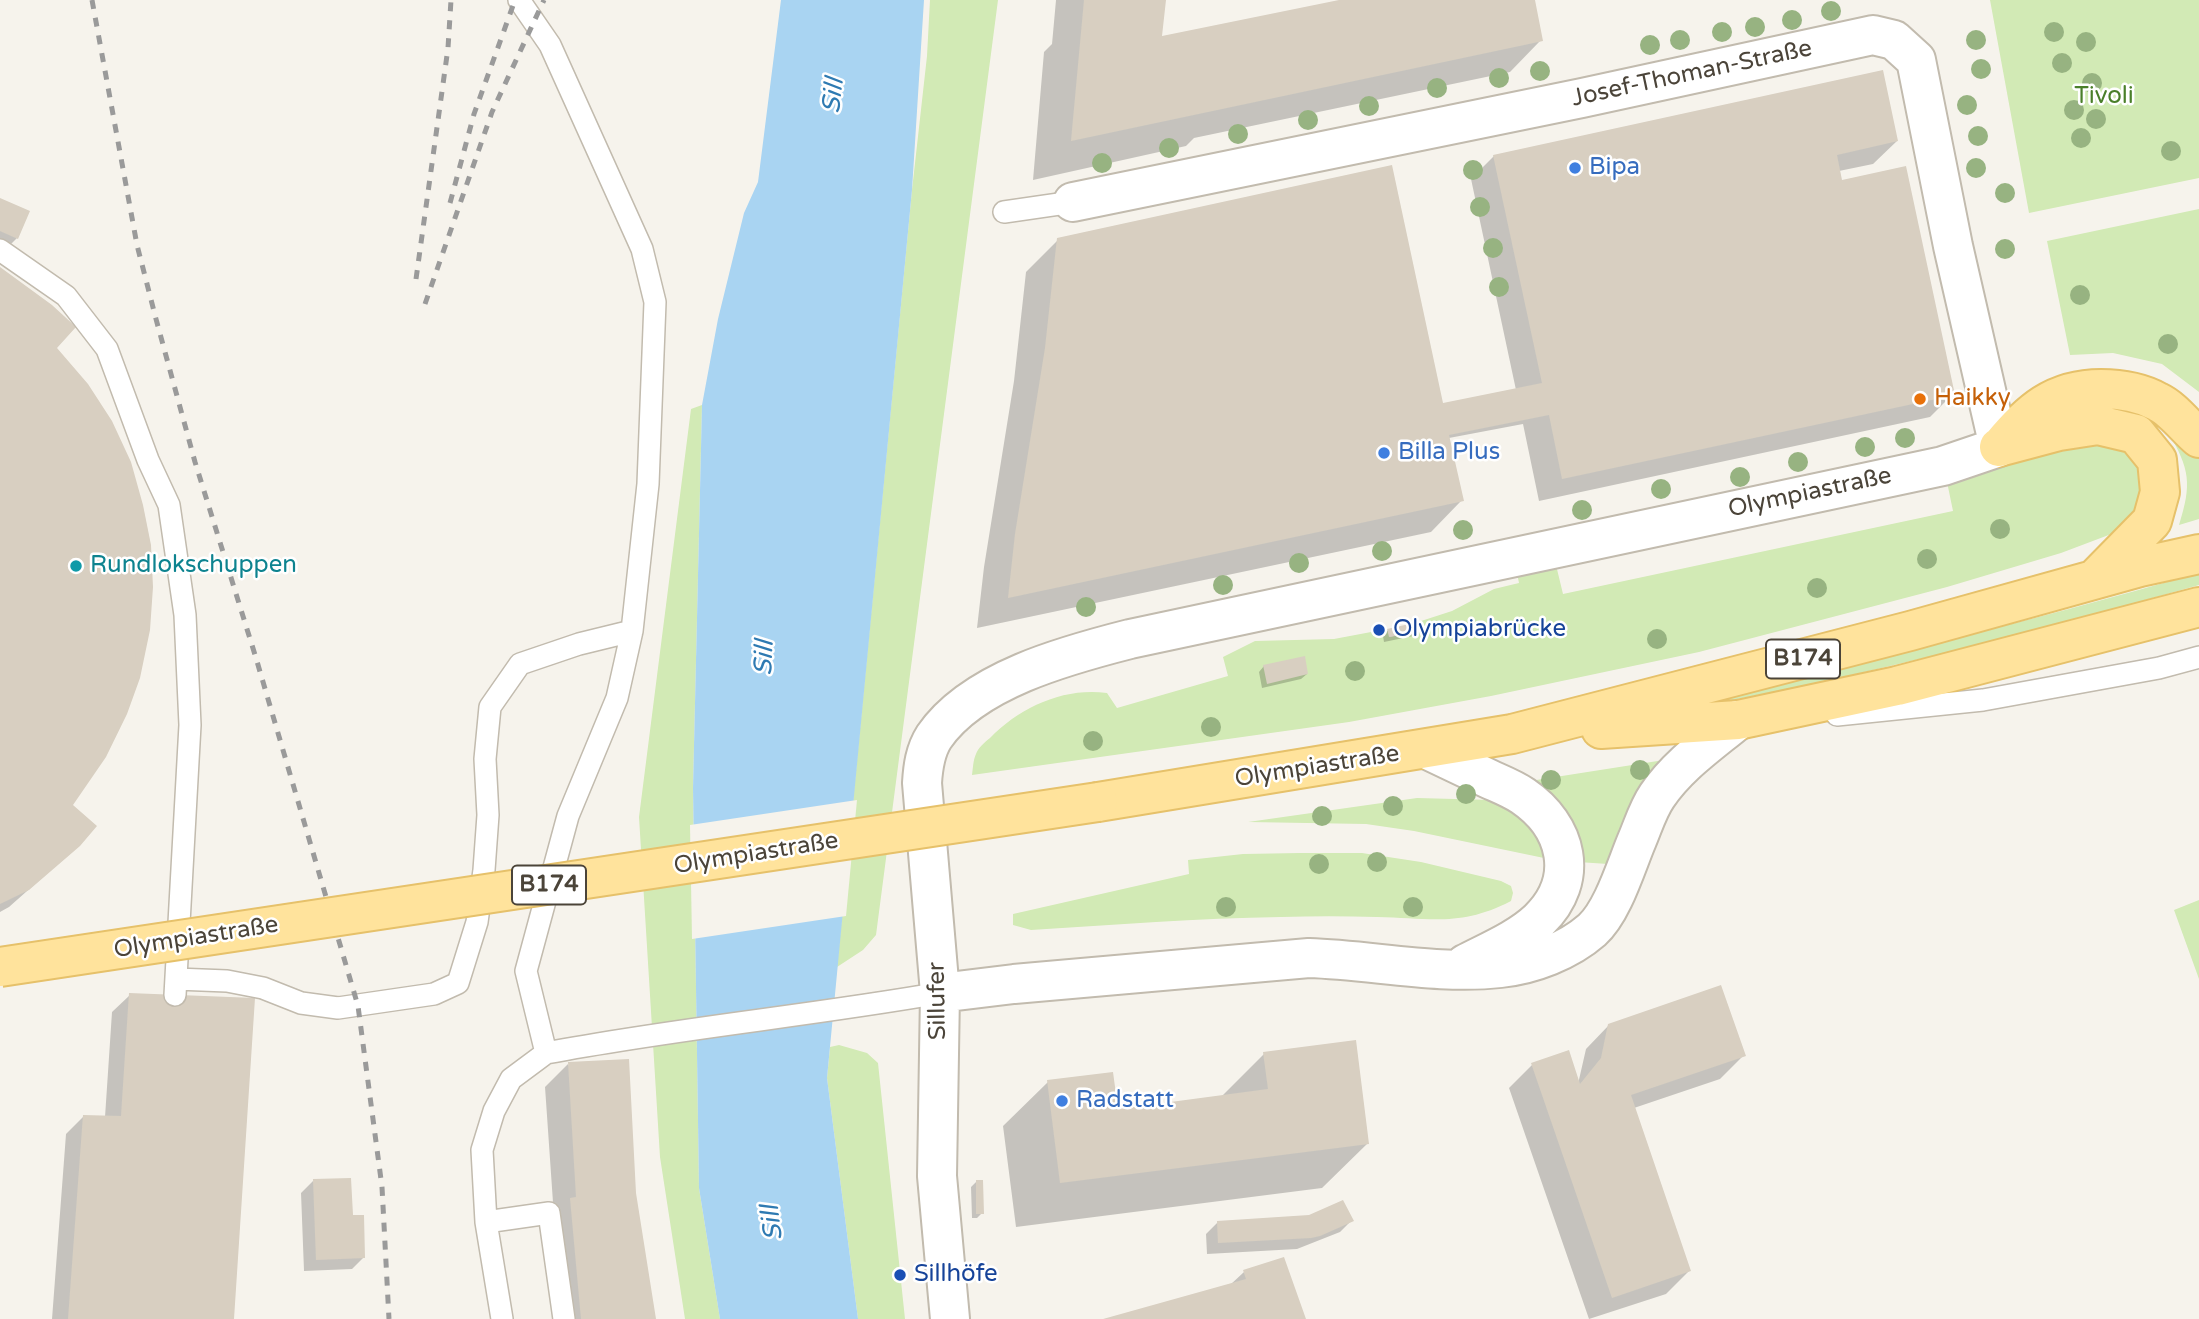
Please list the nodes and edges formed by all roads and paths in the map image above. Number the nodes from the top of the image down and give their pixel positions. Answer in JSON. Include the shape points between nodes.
{"nodes":[{"id":1,"x":519,"y":0,"type":"edge"},
{"id":2,"x":1073,"y":202,"type":"joint"},
{"id":3,"x":1003,"y":212,"type":"dead end"},
{"id":4,"x":0,"y":250,"type":"edge"},
{"id":5,"x":2199,"y":438,"type":"edge"},
{"id":6,"x":1999,"y":447,"type":"junction"},
{"id":7,"x":2199,"y":545,"type":"edge"},
{"id":8,"x":2199,"y":554,"type":"edge"},
{"id":9,"x":2140,"y":567,"type":"junction"},
{"id":10,"x":2094,"y":580,"type":"junction"},
{"id":11,"x":2199,"y":607,"type":"edge"},
{"id":12,"x":632,"y":631,"type":"junction"},
{"id":13,"x":2199,"y":657,"type":"edge"},
{"id":14,"x":971,"y":701,"type":"joint"},
{"id":15,"x":1748,"y":718,"type":"junction"},
{"id":16,"x":1511,"y":734,"type":"junction"},
{"id":17,"x":1426,"y":749,"type":"junction"},
{"id":18,"x":0,"y":967,"type":"edge"},
{"id":19,"x":1454,"y":970,"type":"junction"},
{"id":20,"x":940,"y":993,"type":"junction"},
{"id":21,"x":546,"y":1053,"type":"junction"},
{"id":22,"x":486,"y":1222,"type":"junction"},
{"id":23,"x":502,"y":1319,"type":"edge"},
{"id":24,"x":564,"y":1319,"type":"edge"},
{"id":25,"x":950,"y":1319,"type":"edge"}],
"edges":[{"from":1,"to":12,"type":"lane","via":[[550,45],[642,249],[655,302],[648,484]]},
{"from":2,"to":3,"type":"lane"},
{"from":2,"to":6,"type":"street","name":"Josef-Thoman-Straße","via":[[1873,35],[1894,40],[1916,60],[1952,246]]},
{"from":4,"to":12,"type":"lane","via":[[66,296],[107,349],[169,505],[185,615],[190,725],[175,987],[227,981],[263,988],[301,1003],[338,1008],[434,994],[458,983],[477,922],[484,870],[490,707],[520,664]]},
{"from":5,"to":6,"type":"main road","via":[[2161,402],[2125,389],[2080,389],[2051,399],[2022,420]]},
{"from":6,"to":10,"type":"main road","via":[[2098,425],[2136,434],[2157,460],[2160,492],[2152,521]]},
{"from":6,"to":14,"type":"street","name":"Olympiastraße","via":[[1943,466],[1130,639],[1024,673]]},
{"from":7,"to":9,"type":"main road","number":"B174"},
{"from":8,"to":9,"type":"main road","name":"Olympiastraße","number":"B174"},
{"from":9,"to":10,"type":"main road","name":"Olympiastraße","number":"B174"},
{"from":10,"to":16,"type":"main road","name":"Olympiastraße","number":"B174"},
{"from":11,"to":15,"type":"main road","name":"Olympiastraße","number":"B174","via":[[1897,686]]},
{"from":12,"to":21,"type":"lane","via":[[617,698],[568,816],[526,971]]},
{"from":13,"to":15,"type":"lane","via":[[1983,700],[1843,715]]},
{"from":14,"to":20,"type":"street","name":"Sillufer","via":[[934,737],[922,774]]},
{"from":15,"to":16,"type":"main road","name":"Olympiastraße","number":"B174"},
{"from":15,"to":19,"type":"street","via":[[1673,774],[1655,799],[1608,906],[1593,929],[1529,964]]},
{"from":16,"to":17,"type":"main road","name":"Olympiastraße","number":"B174"},
{"from":17,"to":18,"type":"main road","name":"Olympiastraße","number":"B174","bridge":true},
{"from":17,"to":19,"type":"street","via":[[1521,794],[1555,828],[1564,850],[1559,889],[1538,921]]},
{"from":19,"to":20,"type":"street","via":[[1309,957]]},
{"from":20,"to":21,"type":"lane"},
{"from":20,"to":25,"type":"street","name":"Sillufer","via":[[937,1176]]},
{"from":21,"to":22,"type":"lane","via":[[511,1079],[494,1111],[482,1150]]},
{"from":22,"to":23,"type":"lane"},
{"from":22,"to":24,"type":"lane","via":[[549,1213]]}]}
